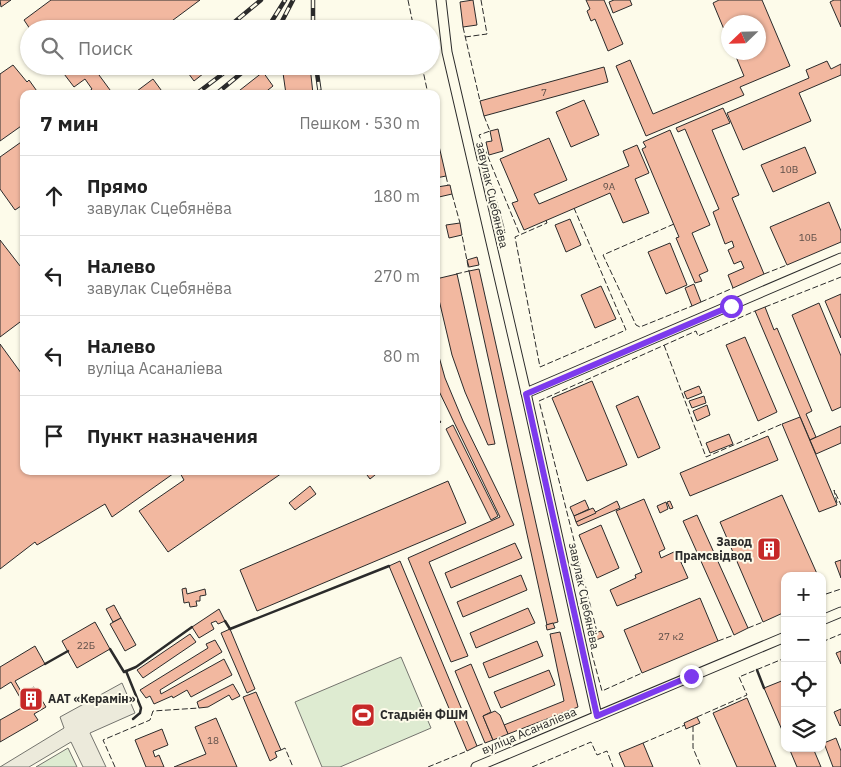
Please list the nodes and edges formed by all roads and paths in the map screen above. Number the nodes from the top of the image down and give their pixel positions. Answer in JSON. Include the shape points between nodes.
{"nodes":[{"id":1,"x":441,"y":0,"type":"edge"},
{"id":2,"x":841,"y":258,"type":"edge"},
{"id":3,"x":526,"y":394,"type":"junction"},
{"id":4,"x":841,"y":612,"type":"edge"},
{"id":5,"x":826,"y":618,"type":"edge"},
{"id":6,"x":781,"y":638,"type":"edge"},
{"id":7,"x":597,"y":716,"type":"junction"},
{"id":8,"x":476,"y":767,"type":"edge"}],
"edges":[{"from":1,"to":3,"type":"street","name":"завулак Сцебянёва","via":[[447,52]]},
{"from":2,"to":3,"type":"street"},
{"from":3,"to":7,"type":"street","name":"завулак Сцебянёва"},
{"from":4,"to":5,"type":"street"},
{"from":6,"to":7,"type":"street","name":"вуліца Асаналіева"},
{"from":7,"to":8,"type":"street","name":"вуліца Асаналіева"}]}
